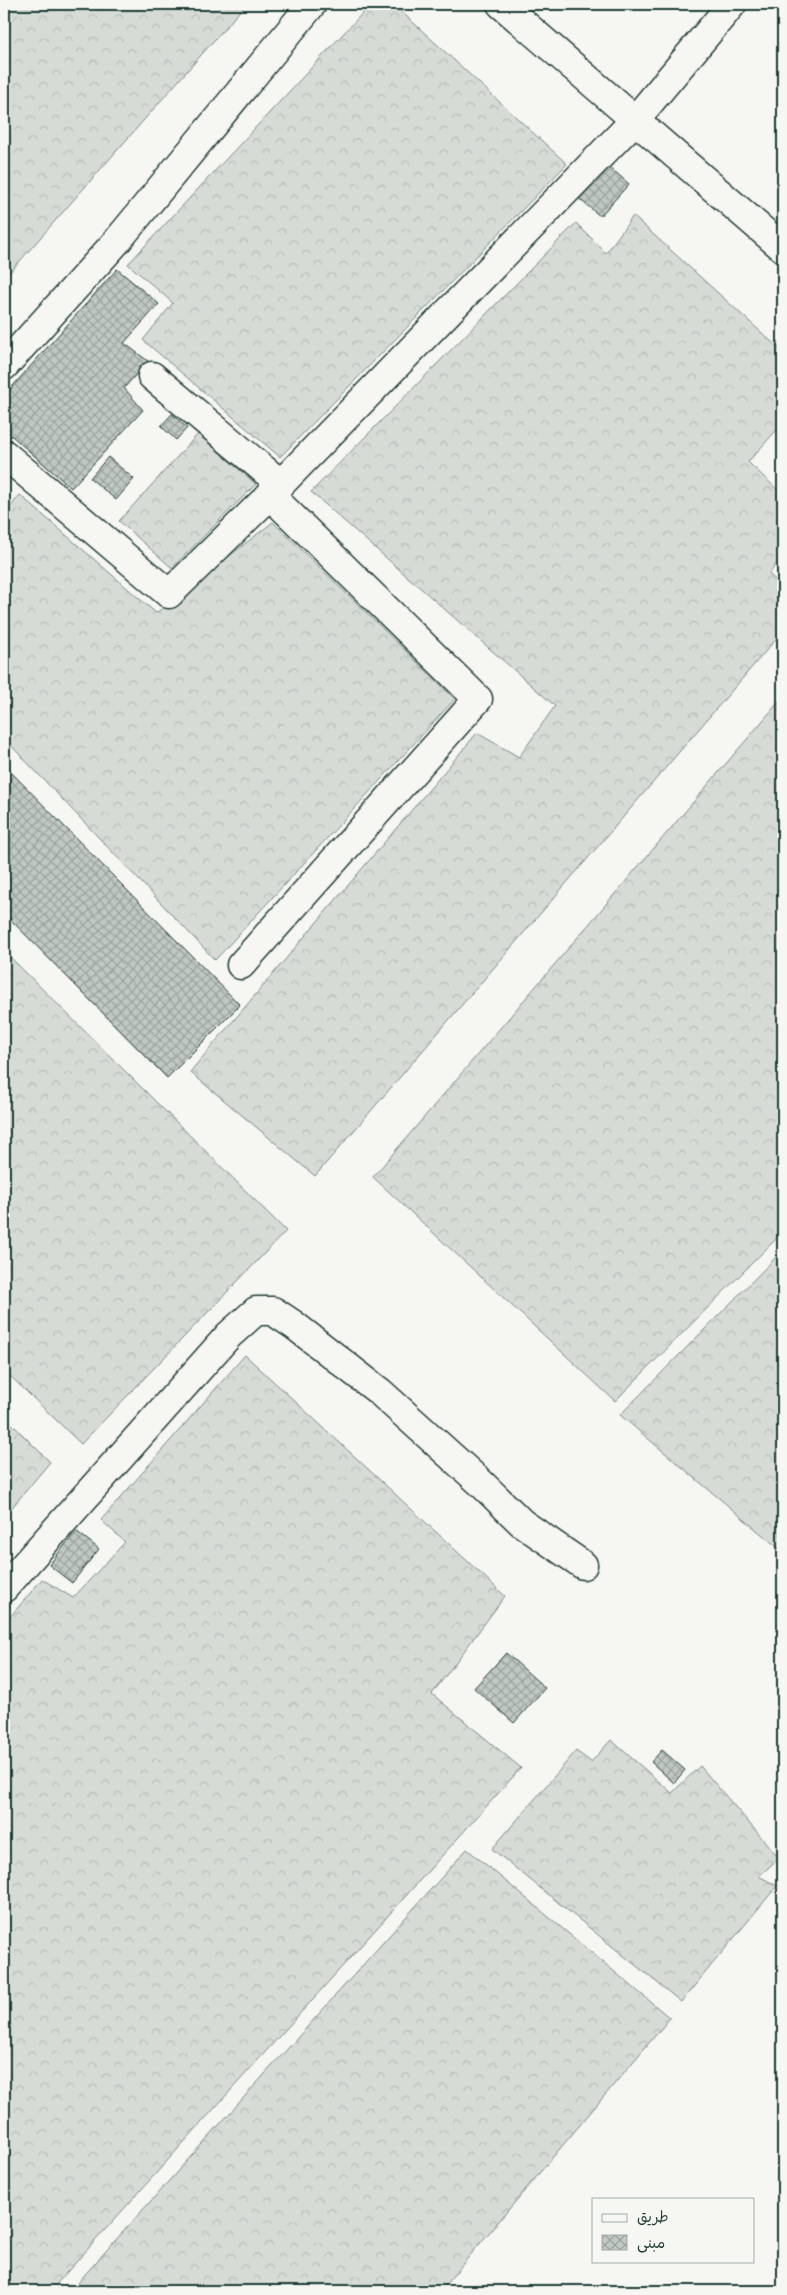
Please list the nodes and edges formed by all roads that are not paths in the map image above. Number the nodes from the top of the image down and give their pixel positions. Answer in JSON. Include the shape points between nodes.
{"nodes":[{"id":1,"x":312,"y":4,"type":"edge"},
{"id":2,"x":501,"y":4,"type":"edge"},
{"id":3,"x":732,"y":4,"type":"edge"},
{"id":4,"x":636,"y":120,"type":"junction"},
{"id":5,"x":783,"y":248,"type":"edge"},
{"id":6,"x":4,"y":366,"type":"edge"},
{"id":7,"x":152,"y":376,"type":"dead end"},
{"id":8,"x":4,"y":454,"type":"edge"},
{"id":9,"x":275,"y":490,"type":"junction"},
{"id":10,"x":241,"y":965,"type":"dead end"},
{"id":11,"x":583,"y":1564,"type":"dead end"},
{"id":12,"x":4,"y":1588,"type":"edge"}],
"edges":[{"from":1,"to":6,"type":"street","via":[[118,240]]},
{"from":2,"to":4,"type":"street"},
{"from":3,"to":4,"type":"street"},
{"from":4,"to":5,"type":"street"},
{"from":4,"to":9,"type":"street"},
{"from":7,"to":9,"type":"street"},
{"from":8,"to":9,"type":"street","via":[[169,594]]},
{"from":9,"to":10,"type":"street","via":[[478,699]]},
{"from":11,"to":12,"type":"street","via":[[522,1523],[380,1392],[294,1325],[273,1311],[256,1311],[229,1335]]}]}
